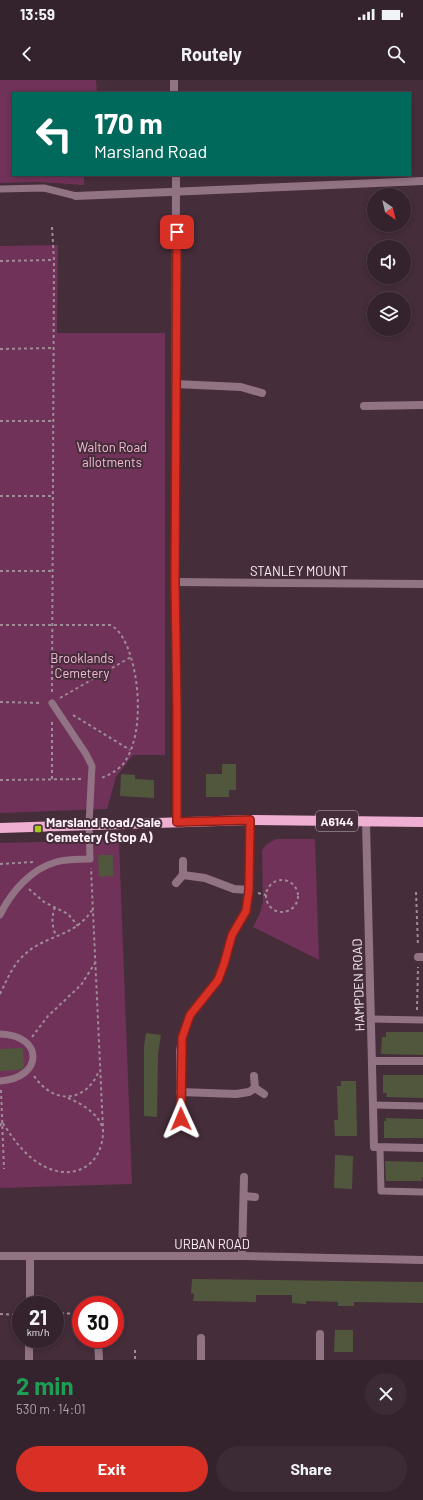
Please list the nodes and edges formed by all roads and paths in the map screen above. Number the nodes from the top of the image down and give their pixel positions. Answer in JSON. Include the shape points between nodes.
{"nodes":[{"id":1,"x":174,"y":80,"type":"edge"},
{"id":2,"x":174,"y":92,"type":"edge"},
{"id":3,"x":176,"y":176,"type":"edge"},
{"id":4,"x":423,"y":181,"type":"edge"},
{"id":5,"x":0,"y":189,"type":"edge"},
{"id":6,"x":176,"y":191,"type":"junction"},
{"id":7,"x":76,"y":196,"type":"joint"},
{"id":8,"x":52,"y":227,"type":"dead end"},
{"id":9,"x":54,"y":260,"type":"junction"},
{"id":10,"x":0,"y":261,"type":"edge"},
{"id":11,"x":53,"y":348,"type":"junction"},
{"id":12,"x":0,"y":349,"type":"edge"},
{"id":13,"x":175,"y":384,"type":"junction"},
{"id":14,"x":262,"y":393,"type":"dead end"},
{"id":15,"x":364,"y":406,"type":"dead end"},
{"id":16,"x":423,"y":406,"type":"edge"},
{"id":17,"x":0,"y":421,"type":"edge"},
{"id":18,"x":53,"y":421,"type":"junction"},
{"id":19,"x":0,"y":496,"type":"edge"},
{"id":20,"x":53,"y":496,"type":"junction"},
{"id":21,"x":52,"y":570,"type":"junction"},
{"id":22,"x":0,"y":571,"type":"edge"},
{"id":23,"x":175,"y":582,"type":"junction"},
{"id":24,"x":423,"y":584,"type":"edge"},
{"id":25,"x":52,"y":624,"type":"junction"},
{"id":26,"x":0,"y":625,"type":"edge"},
{"id":27,"x":131,"y":657,"type":"junction"},
{"id":28,"x":52,"y":703,"type":"junction"},
{"id":29,"x":52,"y":779,"type":"junction"},
{"id":30,"x":92,"y":779,"type":"junction"},
{"id":31,"x":0,"y":780,"type":"edge"},
{"id":32,"x":250,"y":820,"type":"junction"},
{"id":33,"x":177,"y":822,"type":"junction"},
{"id":34,"x":366,"y":822,"type":"junction"},
{"id":35,"x":423,"y":822,"type":"edge"},
{"id":36,"x":90,"y":824,"type":"junction"},
{"id":37,"x":0,"y":828,"type":"edge"},
{"id":38,"x":90,"y":859,"type":"junction"},
{"id":39,"x":183,"y":861,"type":"dead end"},
{"id":40,"x":35,"y":862,"type":"dead end"},
{"id":41,"x":0,"y":864,"type":"edge"},
{"id":42,"x":183,"y":875,"type":"junction"},
{"id":43,"x":23,"y":882,"type":"junction"},
{"id":44,"x":176,"y":883,"type":"dead end"},
{"id":45,"x":249,"y":890,"type":"junction"},
{"id":46,"x":267,"y":890,"type":"joint"},
{"id":47,"x":55,"y":907,"type":"junction"},
{"id":48,"x":93,"y":909,"type":"junction"},
{"id":49,"x":0,"y":915,"type":"edge"},
{"id":50,"x":78,"y":926,"type":"junction"},
{"id":51,"x":56,"y":937,"type":"junction"},
{"id":52,"x":95,"y":962,"type":"junction"},
{"id":53,"x":0,"y":994,"type":"edge"},
{"id":54,"x":371,"y":1019,"type":"junction"},
{"id":55,"x":423,"y":1020,"type":"edge"},
{"id":56,"x":0,"y":1034,"type":"edge"},
{"id":57,"x":28,"y":1043,"type":"junction"},
{"id":58,"x":372,"y":1061,"type":"junction"},
{"id":59,"x":423,"y":1061,"type":"edge"},
{"id":60,"x":29,"y":1070,"type":"junction"},
{"id":61,"x":100,"y":1070,"type":"junction"},
{"id":62,"x":254,"y":1076,"type":"dead end"},
{"id":63,"x":0,"y":1081,"type":"edge"},
{"id":64,"x":255,"y":1088,"type":"junction"},
{"id":65,"x":180,"y":1092,"type":"junction"},
{"id":66,"x":264,"y":1094,"type":"dead end"},
{"id":67,"x":67,"y":1097,"type":"junction"},
{"id":68,"x":373,"y":1105,"type":"junction"},
{"id":69,"x":423,"y":1106,"type":"edge"},
{"id":70,"x":181,"y":1119,"type":"dead end"},
{"id":71,"x":2,"y":1122,"type":"junction"},
{"id":72,"x":0,"y":1126,"type":"edge"},
{"id":73,"x":103,"y":1129,"type":"junction"},
{"id":74,"x":377,"y":1147,"type":"junction"},
{"id":75,"x":423,"y":1148,"type":"edge"},
{"id":76,"x":4,"y":1169,"type":"dead end"},
{"id":77,"x":244,"y":1177,"type":"dead end"},
{"id":78,"x":423,"y":1192,"type":"edge"},
{"id":79,"x":244,"y":1196,"type":"junction"},
{"id":80,"x":255,"y":1196,"type":"dead end"},
{"id":81,"x":0,"y":1256,"type":"edge"},
{"id":82,"x":30,"y":1256,"type":"junction"},
{"id":83,"x":242,"y":1256,"type":"junction"},
{"id":84,"x":423,"y":1260,"type":"edge"},
{"id":85,"x":30,"y":1296,"type":"edge"},
{"id":86,"x":0,"y":1314,"type":"edge"},
{"id":87,"x":12,"y":1315,"type":"edge"},
{"id":88,"x":320,"y":1334,"type":"dead end"},
{"id":89,"x":201,"y":1338,"type":"dead end"},
{"id":90,"x":29,"y":1348,"type":"edge"},
{"id":91,"x":98,"y":1348,"type":"edge"},
{"id":92,"x":135,"y":1350,"type":"dead end"},
{"id":93,"x":29,"y":1360,"type":"edge"},
{"id":94,"x":98,"y":1360,"type":"edge"},
{"id":95,"x":135,"y":1360,"type":"edge"},
{"id":96,"x":201,"y":1360,"type":"edge"},
{"id":97,"x":320,"y":1360,"type":"edge"}],
"edges":[{"from":1,"to":2,"type":"street"},
{"from":3,"to":6,"type":"street"},
{"from":4,"to":6,"type":"street"},
{"from":5,"to":7,"type":"lane","via":[[44,188]]},
{"from":6,"to":7,"type":"street"},
{"from":6,"to":13,"type":"street"},
{"from":8,"to":9,"type":"path"},
{"from":9,"to":10,"type":"path"},
{"from":9,"to":11,"type":"path"},
{"from":11,"to":12,"type":"path"},
{"from":11,"to":18,"type":"path"},
{"from":13,"to":14,"type":"street","via":[[241,387]]},
{"from":13,"to":23,"type":"street"},
{"from":15,"to":16,"type":"street"},
{"from":17,"to":18,"type":"path"},
{"from":18,"to":20,"type":"path"},
{"from":19,"to":20,"type":"path"},
{"from":20,"to":21,"type":"path"},
{"from":21,"to":22,"type":"path"},
{"from":21,"to":25,"type":"path"},
{"from":23,"to":24,"type":"street","name":"STANLEY MOUNT"},
{"from":23,"to":33,"type":"street"},
{"from":25,"to":26,"type":"path"},
{"from":25,"to":27,"type":"path","via":[[110,625],[117,628]]},
{"from":25,"to":28,"type":"path"},
{"from":27,"to":28,"type":"path"},
{"from":27,"to":30,"type":"path","via":[[138,692],[136,730],[130,750],[117,770]]},
{"from":28,"to":29,"type":"path"},
{"from":28,"to":30,"type":"lane","via":[[86,754],[92,766]]},
{"from":29,"to":30,"type":"path"},
{"from":29,"to":31,"type":"path"},
{"from":30,"to":36,"type":"lane"},
{"from":32,"to":33,"type":"main road","number":"A6144"},
{"from":32,"to":34,"type":"main road","number":"A6144"},
{"from":32,"to":45,"type":"street"},
{"from":33,"to":36,"type":"main road","number":"A6144"},
{"from":34,"to":35,"type":"main road","number":"A6144"},
{"from":34,"to":54,"type":"street","name":"HAMPDEN ROAD"},
{"from":36,"to":37,"type":"main road","number":"A6144"},
{"from":36,"to":38,"type":"lane"},
{"from":38,"to":43,"type":"lane","via":[[57,861],[32,874]]},
{"from":38,"to":48,"type":"path"},
{"from":39,"to":42,"type":"street"},
{"from":40,"to":41,"type":"path"},
{"from":42,"to":44,"type":"street"},
{"from":42,"to":45,"type":"street","via":[[205,878],[234,889]]},
{"from":43,"to":47,"type":"path","via":[[37,898]]},
{"from":43,"to":49,"type":"lane","via":[[5,904]]},
{"from":45,"to":65,"type":"street","via":[[246,911],[232,935],[218,980],[197,1005],[185,1027],[180,1051]]},
{"from":46,"to":46,"type":"path","via":[[279,880],[289,882],[298,893],[297,904],[289,911],[278,912],[269,906]]},
{"from":47,"to":50,"type":"path","via":[[68,914]]},
{"from":47,"to":51,"type":"path","via":[[52,924]]},
{"from":48,"to":50,"type":"path"},
{"from":48,"to":52,"type":"path"},
{"from":50,"to":51,"type":"path"},
{"from":51,"to":53,"type":"path","via":[[25,954],[12,969]]},
{"from":52,"to":57,"type":"path","via":[[81,985],[48,1016]]},
{"from":52,"to":61,"type":"path"},
{"from":54,"to":55,"type":"lane"},
{"from":54,"to":58,"type":"street","name":"HAMPDEN ROAD"},
{"from":56,"to":57,"type":"lane","via":[[15,1036]]},
{"from":57,"to":60,"type":"lane","via":[[33,1056]]},
{"from":58,"to":59,"type":"street"},
{"from":58,"to":68,"type":"street","name":"HAMPDEN ROAD"},
{"from":60,"to":63,"type":"lane","via":[[16,1078]]},
{"from":60,"to":67,"type":"path","via":[[48,1091]]},
{"from":61,"to":67,"type":"path","via":[[88,1088]]},
{"from":61,"to":73,"type":"path"},
{"from":62,"to":64,"type":"street"},
{"from":63,"to":71,"type":"path"},
{"from":64,"to":65,"type":"street","via":[[249,1092],[236,1094]]},
{"from":64,"to":66,"type":"street"},
{"from":65,"to":70,"type":"street"},
{"from":67,"to":73,"type":"path","via":[[90,1110]]},
{"from":68,"to":69,"type":"lane"},
{"from":68,"to":74,"type":"street","name":"HAMPDEN ROAD"},
{"from":71,"to":72,"type":"path"},
{"from":71,"to":73,"type":"path","via":[[26,1154],[47,1168],[65,1172],[80,1171],[92,1162],[101,1148]]},
{"from":71,"to":76,"type":"path"},
{"from":74,"to":75,"type":"street"},
{"from":74,"to":78,"type":"lane","via":[[381,1191]]},
{"from":77,"to":79,"type":"street"},
{"from":79,"to":80,"type":"street"},
{"from":79,"to":83,"type":"street"},
{"from":81,"to":82,"type":"street","name":"URBAN ROAD"},
{"from":82,"to":83,"type":"street","name":"URBAN ROAD"},
{"from":82,"to":85,"type":"street"},
{"from":83,"to":84,"type":"street","name":"URBAN ROAD"},
{"from":86,"to":87,"type":"path"},
{"from":88,"to":97,"type":"street"},
{"from":89,"to":96,"type":"street"},
{"from":90,"to":93,"type":"street"},
{"from":91,"to":94,"type":"street"},
{"from":92,"to":95,"type":"path"}]}
